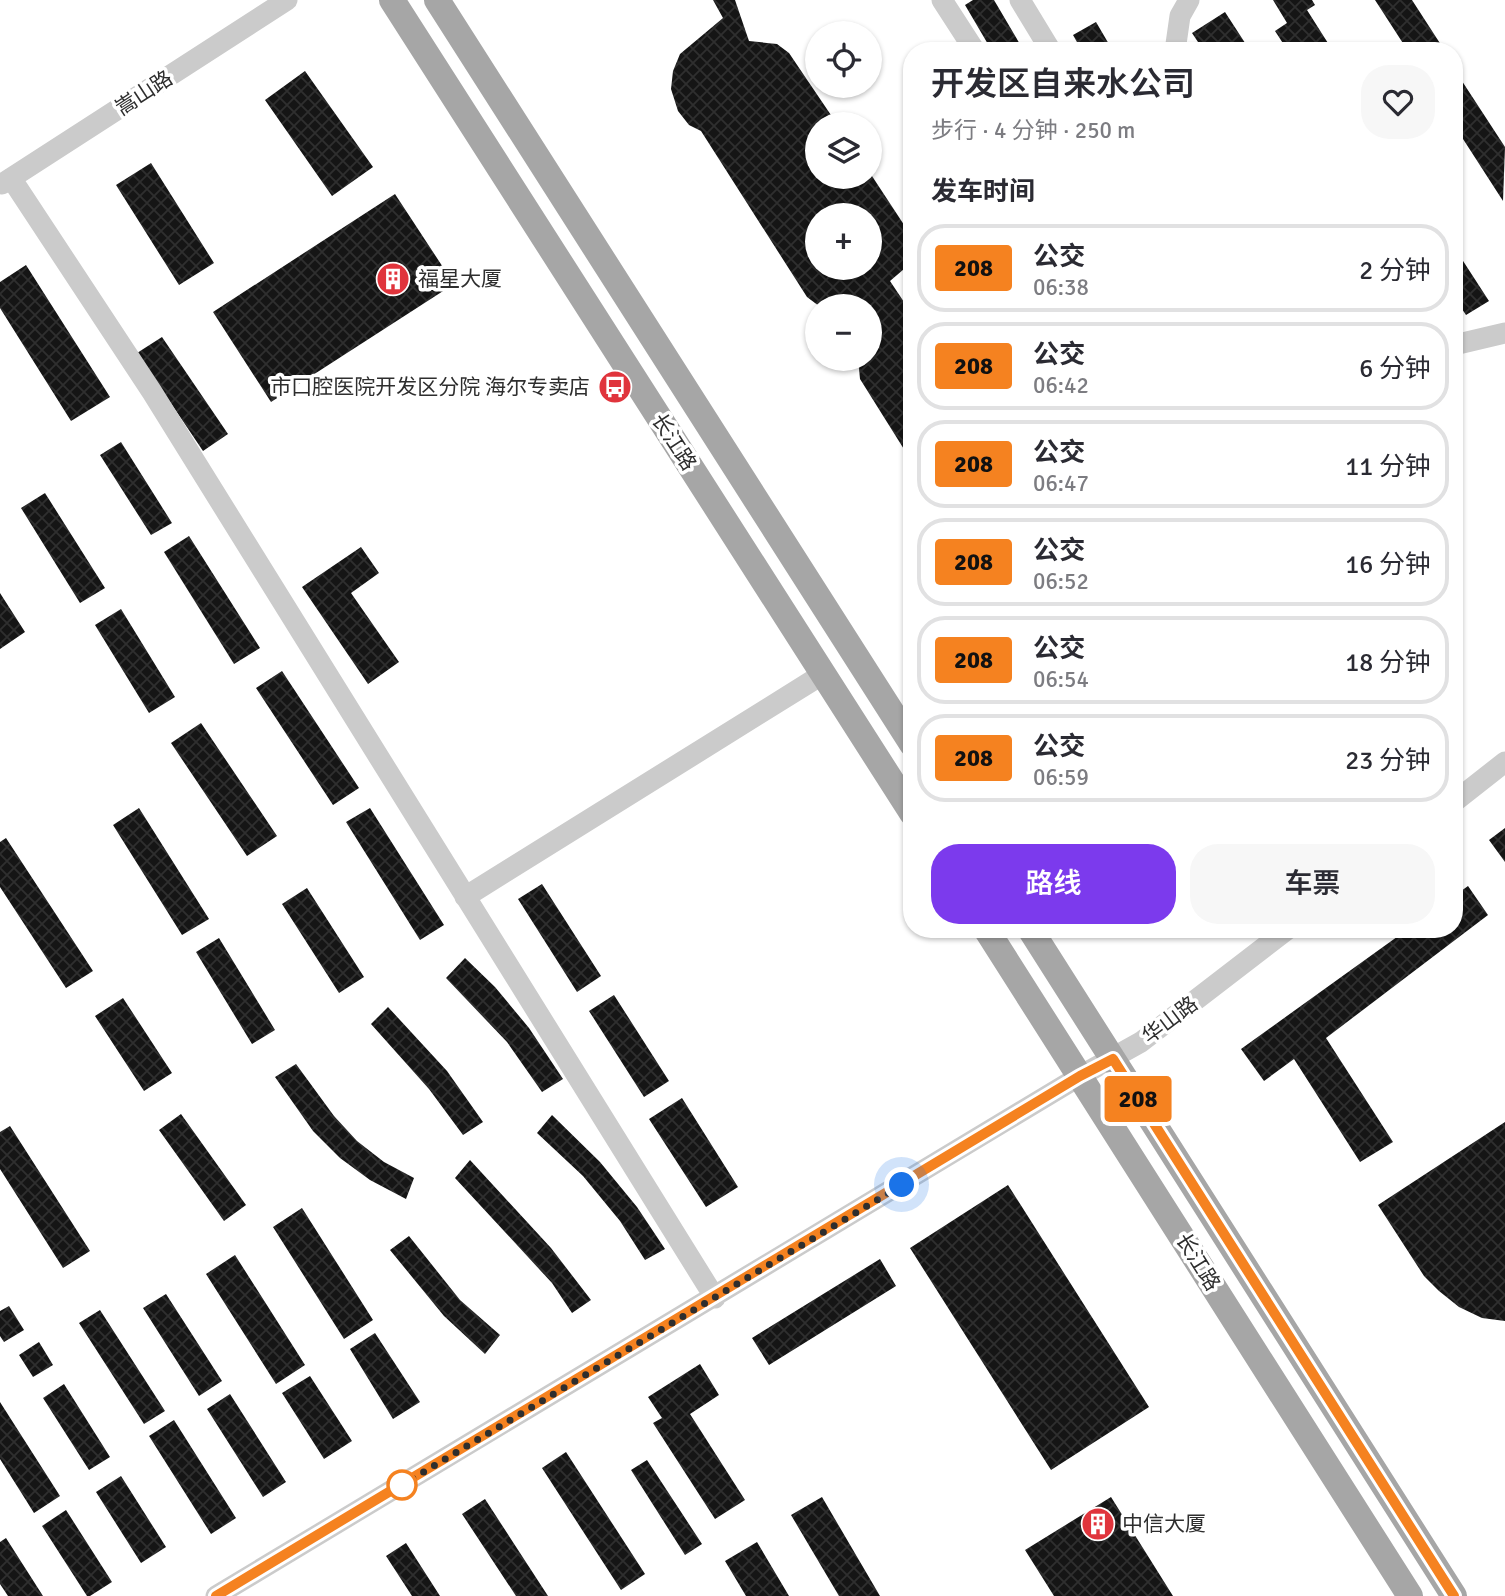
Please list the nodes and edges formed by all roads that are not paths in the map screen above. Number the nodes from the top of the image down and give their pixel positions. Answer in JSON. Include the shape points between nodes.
{"nodes":[{"id":1,"x":288,"y":0,"type":"edge"},
{"id":2,"x":391,"y":0,"type":"edge"},
{"id":3,"x":437,"y":0,"type":"edge"},
{"id":4,"x":942,"y":0,"type":"edge"},
{"id":5,"x":1020,"y":0,"type":"edge"},
{"id":6,"x":1189,"y":0,"type":"edge"},
{"id":7,"x":969,"y":42,"type":"edge"},
{"id":8,"x":1046,"y":42,"type":"edge"},
{"id":9,"x":1176,"y":42,"type":"edge"},
{"id":10,"x":6,"y":181,"type":"edge"},
{"id":11,"x":1505,"y":333,"type":"edge"},
{"id":12,"x":1463,"y":343,"type":"edge"},
{"id":13,"x":822,"y":674,"type":"junction"},
{"id":14,"x":903,"y":730,"type":"edge"},
{"id":15,"x":1505,"y":762,"type":"edge"},
{"id":16,"x":1463,"y":795,"type":"edge"},
{"id":17,"x":903,"y":799,"type":"edge"},
{"id":18,"x":465,"y":897,"type":"junction"},
{"id":19,"x":992,"y":938,"type":"edge"},
{"id":20,"x":1036,"y":938,"type":"edge"},
{"id":21,"x":1276,"y":938,"type":"edge"},
{"id":22,"x":1113,"y":1059,"type":"junction"},
{"id":23,"x":1080,"y":1076,"type":"junction"},
{"id":24,"x":715,"y":1298,"type":"junction"},
{"id":25,"x":216,"y":1596,"type":"edge"},
{"id":26,"x":1410,"y":1596,"type":"edge"},
{"id":27,"x":1454,"y":1596,"type":"edge"}],
"edges":[{"from":1,"to":10,"type":"street","name":"嵩山路"},
{"from":2,"to":13,"type":"main road","name":"长江路"},
{"from":3,"to":14,"type":"main road","name":"长江路"},
{"from":4,"to":7,"type":"street"},
{"from":5,"to":8,"type":"street"},
{"from":6,"to":9,"type":"street","via":[[1180,16]]},
{"from":10,"to":18,"type":"street","via":[[152,392]]},
{"from":11,"to":12,"type":"street"},
{"from":13,"to":17,"type":"main road","name":"长江路"},
{"from":13,"to":18,"type":"street"},
{"from":15,"to":16,"type":"street"},
{"from":18,"to":24,"type":"street"},
{"from":19,"to":23,"type":"main road","name":"长江路"},
{"from":20,"to":22,"type":"main road","name":"长江路"},
{"from":21,"to":22,"type":"street","name":"华山路"},
{"from":22,"to":23,"type":"street","name":"华山路"},
{"from":22,"to":27,"type":"main road","name":"长江路"},
{"from":23,"to":24,"type":"street","name":"华山路"},
{"from":23,"to":26,"type":"main road","name":"长江路"},
{"from":24,"to":25,"type":"street","name":"华山路"}]}
